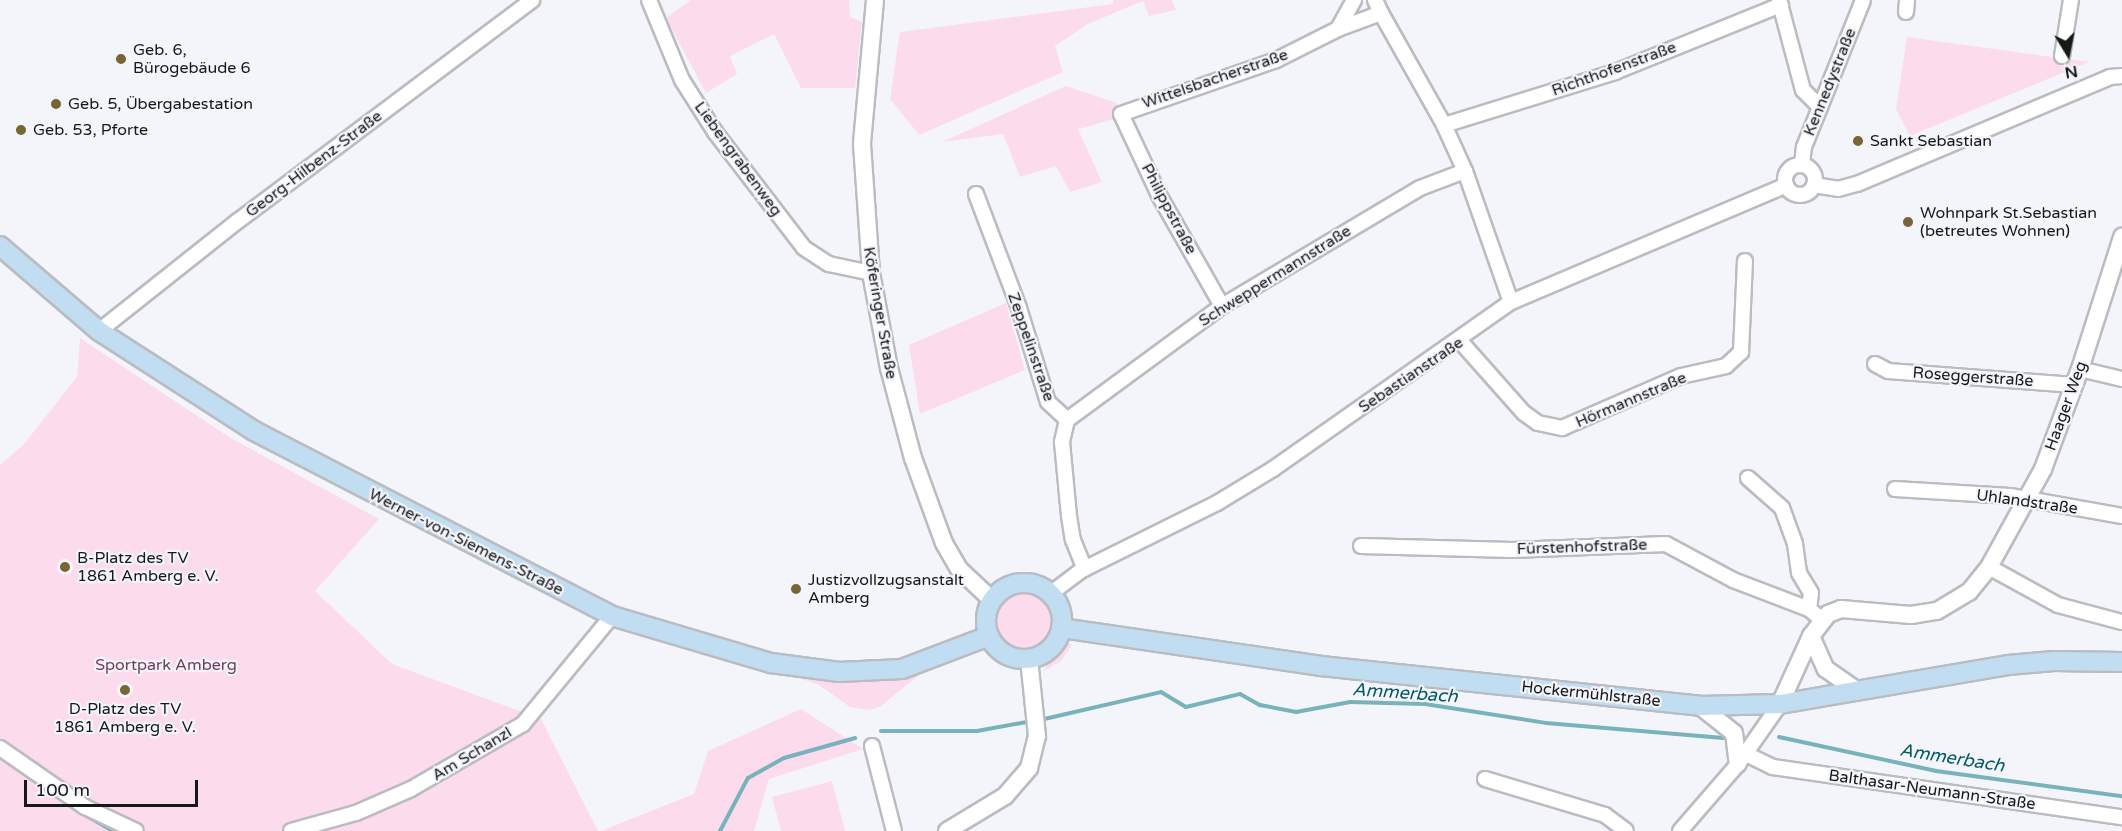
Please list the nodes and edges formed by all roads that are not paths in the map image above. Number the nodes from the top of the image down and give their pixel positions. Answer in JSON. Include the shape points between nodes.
{"nodes":[{"id":1,"x":532,"y":0,"type":"edge"},
{"id":2,"x":649,"y":0,"type":"edge"},
{"id":3,"x":876,"y":0,"type":"edge"},
{"id":4,"x":1354,"y":0,"type":"edge"},
{"id":5,"x":1863,"y":0,"type":"edge"},
{"id":6,"x":2071,"y":0,"type":"edge"},
{"id":7,"x":1780,"y":2,"type":"edge"},
{"id":8,"x":1378,"y":7,"type":"edge"},
{"id":9,"x":1338,"y":29,"type":"junction"},
{"id":10,"x":2062,"y":56,"type":"dead end"},
{"id":11,"x":2122,"y":76,"type":"edge"},
{"id":12,"x":1820,"y":106,"type":"junction"},
{"id":13,"x":1123,"y":111,"type":"joint"},
{"id":14,"x":1444,"y":125,"type":"junction"},
{"id":15,"x":1802,"y":165,"type":"junction"},
{"id":16,"x":1465,"y":171,"type":"junction"},
{"id":17,"x":1786,"y":185,"type":"junction"},
{"id":18,"x":1814,"y":185,"type":"junction"},
{"id":19,"x":976,"y":194,"type":"dead end"},
{"id":20,"x":2122,"y":237,"type":"edge"},
{"id":21,"x":0,"y":246,"type":"edge"},
{"id":22,"x":1745,"y":261,"type":"dead end"},
{"id":23,"x":871,"y":273,"type":"junction"},
{"id":24,"x":1511,"y":302,"type":"junction"},
{"id":25,"x":1222,"y":306,"type":"junction"},
{"id":26,"x":99,"y":331,"type":"junction"},
{"id":27,"x":1460,"y":341,"type":"junction"},
{"id":28,"x":1875,"y":364,"type":"dead end"},
{"id":29,"x":2077,"y":377,"type":"junction"},
{"id":30,"x":2122,"y":379,"type":"edge"},
{"id":31,"x":1067,"y":420,"type":"junction"},
{"id":32,"x":1748,"y":478,"type":"dead end"},
{"id":33,"x":1895,"y":489,"type":"dead end"},
{"id":34,"x":2026,"y":501,"type":"junction"},
{"id":35,"x":2122,"y":516,"type":"edge"},
{"id":36,"x":1361,"y":546,"type":"dead end"},
{"id":37,"x":1989,"y":567,"type":"junction"},
{"id":38,"x":1085,"y":568,"type":"junction"},
{"id":39,"x":1050,"y":594,"type":"junction"},
{"id":40,"x":992,"y":600,"type":"junction"},
{"id":41,"x":1809,"y":609,"type":"junction"},
{"id":42,"x":612,"y":616,"type":"junction"},
{"id":43,"x":1822,"y":620,"type":"junction"},
{"id":44,"x":2122,"y":622,"type":"edge"},
{"id":45,"x":1061,"y":628,"type":"junction"},
{"id":46,"x":989,"y":636,"type":"junction"},
{"id":47,"x":1811,"y":636,"type":"junction"},
{"id":48,"x":1029,"y":658,"type":"junction"},
{"id":49,"x":2122,"y":662,"type":"edge"},
{"id":50,"x":1858,"y":691,"type":"junction"},
{"id":51,"x":1780,"y":704,"type":"junction"},
{"id":52,"x":1700,"y":706,"type":"junction"},
{"id":53,"x":872,"y":746,"type":"dead end"},
{"id":54,"x":0,"y":748,"type":"edge"},
{"id":55,"x":1742,"y":759,"type":"junction"},
{"id":56,"x":1485,"y":779,"type":"dead end"},
{"id":57,"x":2122,"y":817,"type":"edge"},
{"id":58,"x":136,"y":831,"type":"edge"},
{"id":59,"x":291,"y":831,"type":"edge"},
{"id":60,"x":894,"y":831,"type":"edge"},
{"id":61,"x":947,"y":831,"type":"edge"},
{"id":62,"x":1626,"y":831,"type":"edge"},
{"id":63,"x":1680,"y":831,"type":"edge"}],
"edges":[{"from":1,"to":26,"type":"street","name":"Georg-Hilbenz-Straße","via":[[238,220]]},
{"from":2,"to":23,"type":"street","name":"Liebengrabenweg","via":[[682,80],[715,132],[804,248],[829,264]]},
{"from":3,"to":23,"type":"street","name":"Köferinger Straße","via":[[862,144]]},
{"from":4,"to":9,"type":"street"},
{"from":5,"to":12,"type":"street","name":"Kennedystraße"},
{"from":6,"to":10,"type":"street"},
{"from":7,"to":12,"type":"street","via":[[1803,90]]},
{"from":7,"to":14,"type":"street","name":"Richthofenstraße","via":[[1615,72]]},
{"from":8,"to":9,"type":"street","name":"Wittelsbacherstraße"},
{"from":8,"to":14,"type":"street"},
{"from":9,"to":13,"type":"street","name":"Wittelsbacherstraße","via":[[1276,60]]},
{"from":11,"to":18,"type":"street","via":[[2108,78],[1857,184],[1838,189]]},
{"from":12,"to":15,"type":"street","name":"Kennedystraße","via":[[1804,147]]},
{"from":13,"to":25,"type":"street","name":"Philippstraße","via":[[1120,114],[1159,195]]},
{"from":14,"to":16,"type":"street"},
{"from":15,"to":17,"type":"street","via":[[1789,170]]},
{"from":15,"to":18,"type":"street","via":[[1812,171]]},
{"from":16,"to":24,"type":"street"},
{"from":16,"to":25,"type":"street","name":"Schweppermannstraße","via":[[1420,188]]},
{"from":17,"to":18,"type":"street","via":[[1800,195]]},
{"from":17,"to":24,"type":"street","name":"Sebastianstraße"},
{"from":19,"to":31,"type":"street","name":"Zeppelinstraße","via":[[1019,308],[1048,402]]},
{"from":20,"to":29,"type":"street","name":"Haager Weg"},
{"from":21,"to":26,"type":"main road","name":"Werner-von-Siemens-Straße"},
{"from":22,"to":27,"type":"street","name":"Hörmannstraße","via":[[1741,352],[1726,366],[1681,376],[1562,428],[1539,423],[1524,413]]},
{"from":23,"to":40,"type":"street","name":"Köferinger Straße","via":[[900,414],[933,516],[959,569]]},
{"from":24,"to":27,"type":"street","name":"Sebastianstraße"},
{"from":25,"to":31,"type":"street","name":"Schweppermannstraße"},
{"from":26,"to":42,"type":"main road","name":"Werner-von-Siemens-Straße","via":[[254,431]]},
{"from":27,"to":38,"type":"street","name":"Sebastianstraße","via":[[1226,497]]},
{"from":28,"to":29,"type":"street","name":"Roseggerstraße","via":[[1888,371]]},
{"from":29,"to":30,"type":"street","name":"Roseggerstraße"},
{"from":29,"to":34,"type":"street","name":"Haager Weg","via":[[2043,469]]},
{"from":31,"to":38,"type":"street","name":"Zeppelinstraße","via":[[1062,442],[1069,516]]},
{"from":32,"to":41,"type":"street","via":[[1782,508],[1795,544],[1799,573],[1811,593]]},
{"from":33,"to":34,"type":"street","name":"Uhlandstraße","via":[[2010,496]]},
{"from":34,"to":35,"type":"street","name":"Uhlandstraße"},
{"from":34,"to":37,"type":"street","name":"Haager Weg"},
{"from":36,"to":41,"type":"street","name":"Fürstenhofstraße","via":[[1512,550],[1666,544],[1733,580]]},
{"from":37,"to":43,"type":"street","name":"Haager Weg","via":[[1969,592],[1937,611],[1911,615],[1842,609]]},
{"from":37,"to":44,"type":"street","via":[[2058,606]]},
{"from":38,"to":39,"type":"street","name":"Sebastianstraße"},
{"from":39,"to":40,"type":"main road","via":[[1030,584],[1019,584],[1008,586]]},
{"from":39,"to":45,"type":"main road","via":[[1058,604]]},
{"from":40,"to":46,"type":"main road","via":[[987,612]]},
{"from":41,"to":43,"type":"street","name":"Fürstenhofstraße"},
{"from":42,"to":46,"type":"main road","name":"Werner-von-Siemens-Straße","via":[[771,663],[839,672],[902,669]]},
{"from":42,"to":59,"type":"street","name":"Am Schanzl","via":[[523,724],[411,789],[356,813]]},
{"from":43,"to":47,"type":"street"},
{"from":45,"to":48,"type":"main road","via":[[1053,645]]},
{"from":45,"to":52,"type":"main road","name":"Hockermühlstraße","via":[[1321,666]]},
{"from":46,"to":48,"type":"main road","via":[[1005,654]]},
{"from":47,"to":50,"type":"street","via":[[1826,669]]},
{"from":47,"to":51,"type":"street"},
{"from":48,"to":61,"type":"street","via":[[1037,736],[1029,768],[1005,796]]},
{"from":49,"to":50,"type":"main road","name":"Hockermühlstraße","via":[[2055,660],[2008,665]]},
{"from":50,"to":51,"type":"main road","name":"Hockermühlstraße"},
{"from":51,"to":52,"type":"main road","name":"Hockermühlstraße"},
{"from":51,"to":55,"type":"street"},
{"from":52,"to":55,"type":"street","via":[[1734,733]]},
{"from":53,"to":60,"type":"street"},
{"from":54,"to":58,"type":"street","via":[[85,807]]},
{"from":55,"to":57,"type":"street","name":"Balthasar-Neumann-Straße","via":[[1773,767]]},
{"from":55,"to":63,"type":"street"},
{"from":56,"to":62,"type":"street","via":[[1605,815]]}]}
